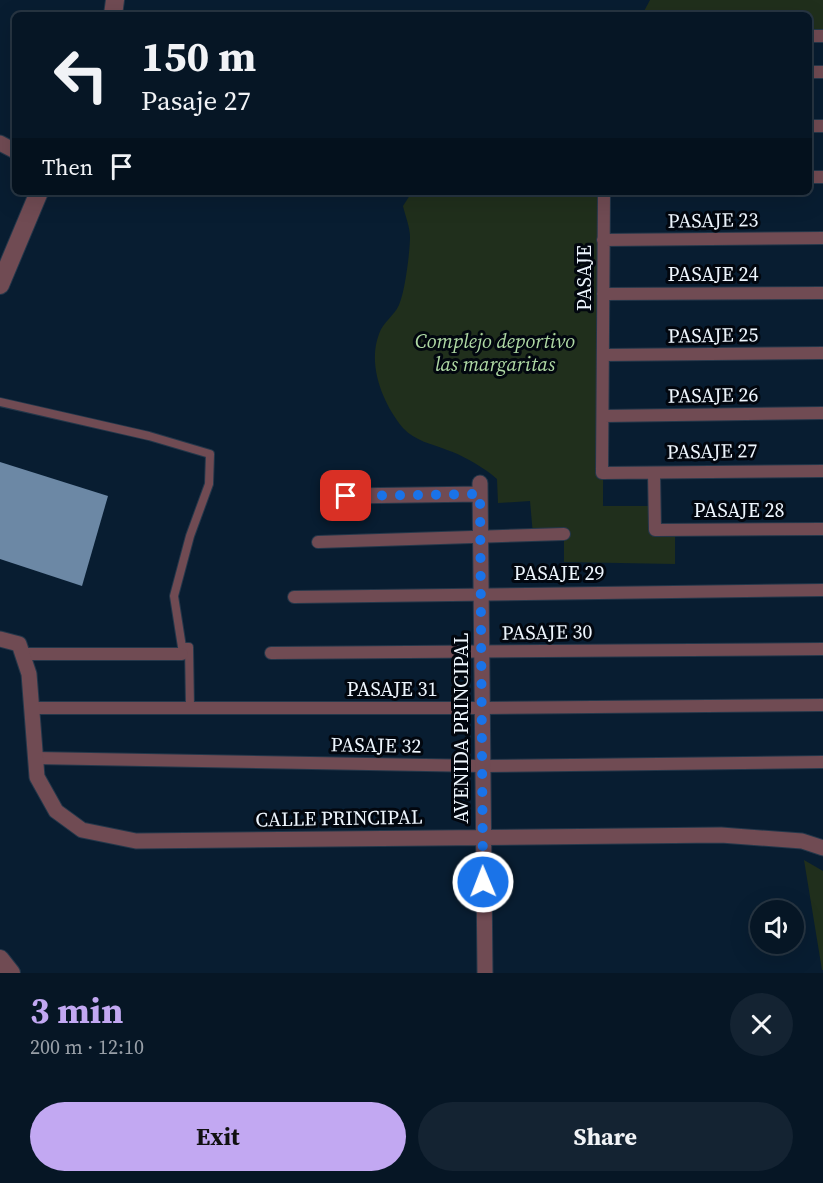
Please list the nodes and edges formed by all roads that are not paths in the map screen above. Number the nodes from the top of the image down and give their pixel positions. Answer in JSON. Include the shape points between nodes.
{"nodes":[{"id":1,"x":38,"y":195,"type":"edge"},
{"id":2,"x":604,"y":195,"type":"edge"},
{"id":3,"x":823,"y":238,"type":"edge"},
{"id":4,"x":603,"y":240,"type":"junction"},
{"id":5,"x":0,"y":285,"type":"edge"},
{"id":6,"x":823,"y":293,"type":"edge"},
{"id":7,"x":603,"y":294,"type":"junction"},
{"id":8,"x":823,"y":353,"type":"edge"},
{"id":9,"x":603,"y":355,"type":"junction"},
{"id":10,"x":0,"y":402,"type":"edge"},
{"id":11,"x":823,"y":413,"type":"edge"},
{"id":12,"x":603,"y":416,"type":"junction"},
{"id":13,"x":823,"y":471,"type":"edge"},
{"id":14,"x":602,"y":473,"type":"joint"},
{"id":15,"x":654,"y":473,"type":"junction"},
{"id":16,"x":346,"y":496,"type":"dead end"},
{"id":17,"x":823,"y":529,"type":"edge"},
{"id":18,"x":564,"y":534,"type":"dead end"},
{"id":19,"x":481,"y":536,"type":"junction"},
{"id":20,"x":318,"y":542,"type":"dead end"},
{"id":21,"x":823,"y":590,"type":"edge"},
{"id":22,"x":482,"y":593,"type":"junction"},
{"id":23,"x":294,"y":597,"type":"dead end"},
{"id":24,"x":0,"y":639,"type":"edge"},
{"id":25,"x":823,"y":648,"type":"edge"},
{"id":26,"x":482,"y":652,"type":"junction"},
{"id":27,"x":271,"y":653,"type":"dead end"},
{"id":28,"x":22,"y":654,"type":"junction"},
{"id":29,"x":182,"y":654,"type":"dead end"},
{"id":30,"x":823,"y":705,"type":"edge"},
{"id":31,"x":33,"y":708,"type":"junction"},
{"id":32,"x":190,"y":708,"type":"junction"},
{"id":33,"x":482,"y":708,"type":"junction"},
{"id":34,"x":35,"y":758,"type":"junction"},
{"id":35,"x":823,"y":762,"type":"edge"},
{"id":36,"x":482,"y":766,"type":"junction"},
{"id":37,"x":482,"y":837,"type":"junction"},
{"id":38,"x":823,"y":848,"type":"edge"},
{"id":39,"x":0,"y":959,"type":"edge"},
{"id":40,"x":11,"y":973,"type":"edge"},
{"id":41,"x":484,"y":973,"type":"edge"}],
"edges":[{"from":1,"to":5,"type":"street"},
{"from":2,"to":4,"type":"street","name":"PASAJE"},
{"from":3,"to":4,"type":"street","name":"PASAJE 23"},
{"from":4,"to":7,"type":"street","name":"PASAJE"},
{"from":6,"to":7,"type":"street","name":"PASAJE 24"},
{"from":7,"to":9,"type":"street","name":"PASAJE"},
{"from":8,"to":9,"type":"street","name":"PASAJE 25"},
{"from":9,"to":12,"type":"street","name":"PASAJE"},
{"from":10,"to":32,"type":"lane","via":[[210,454],[209,484],[174,596],[182,647],[189,648]]},
{"from":11,"to":12,"type":"street","name":"PASAJE 26"},
{"from":12,"to":14,"type":"street","name":"PASAJE"},
{"from":13,"to":15,"type":"street","name":"PASAJE 27"},
{"from":14,"to":15,"type":"street","name":"PASAJE 27"},
{"from":15,"to":17,"type":"street","name":"PASAJE 28","via":[[655,530]]},
{"from":16,"to":19,"type":"street","name":"AVENIDA PRINCIPAL","via":[[480,489]]},
{"from":18,"to":19,"type":"street"},
{"from":19,"to":20,"type":"street"},
{"from":19,"to":22,"type":"street","name":"AVENIDA PRINCIPAL"},
{"from":21,"to":22,"type":"street","name":"PASAJE 29"},
{"from":22,"to":23,"type":"street","name":"PASAJE 29"},
{"from":22,"to":26,"type":"street","name":"AVENIDA PRINCIPAL"},
{"from":24,"to":28,"type":"street","via":[[18,644]]},
{"from":25,"to":26,"type":"street","name":"PASAJE 30"},
{"from":26,"to":27,"type":"street","name":"PASAJE 30"},
{"from":26,"to":33,"type":"street","name":"AVENIDA PRINCIPAL"},
{"from":28,"to":29,"type":"street"},
{"from":28,"to":31,"type":"street","name":"CALLE PRINCIPAL"},
{"from":30,"to":33,"type":"street","name":"PASAJE 31"},
{"from":31,"to":32,"type":"street","name":"PASAJE 31"},
{"from":31,"to":34,"type":"street","name":"CALLE PRINCIPAL"},
{"from":32,"to":33,"type":"street","name":"PASAJE 31"},
{"from":33,"to":36,"type":"street","name":"AVENIDA PRINCIPAL"},
{"from":34,"to":36,"type":"street","name":"PASAJE 32"},
{"from":34,"to":37,"type":"street","name":"CALLE PRINCIPAL","via":[[37,777],[56,811],[82,830],[136,841]]},
{"from":35,"to":36,"type":"street","name":"PASAJE 32"},
{"from":36,"to":37,"type":"street","name":"AVENIDA PRINCIPAL"},
{"from":37,"to":38,"type":"street","name":"CALLE PRINCIPAL","via":[[721,836],[802,842]]},
{"from":37,"to":41,"type":"street","name":"AVENIDA PRINCIPAL"},
{"from":39,"to":40,"type":"street"}]}
